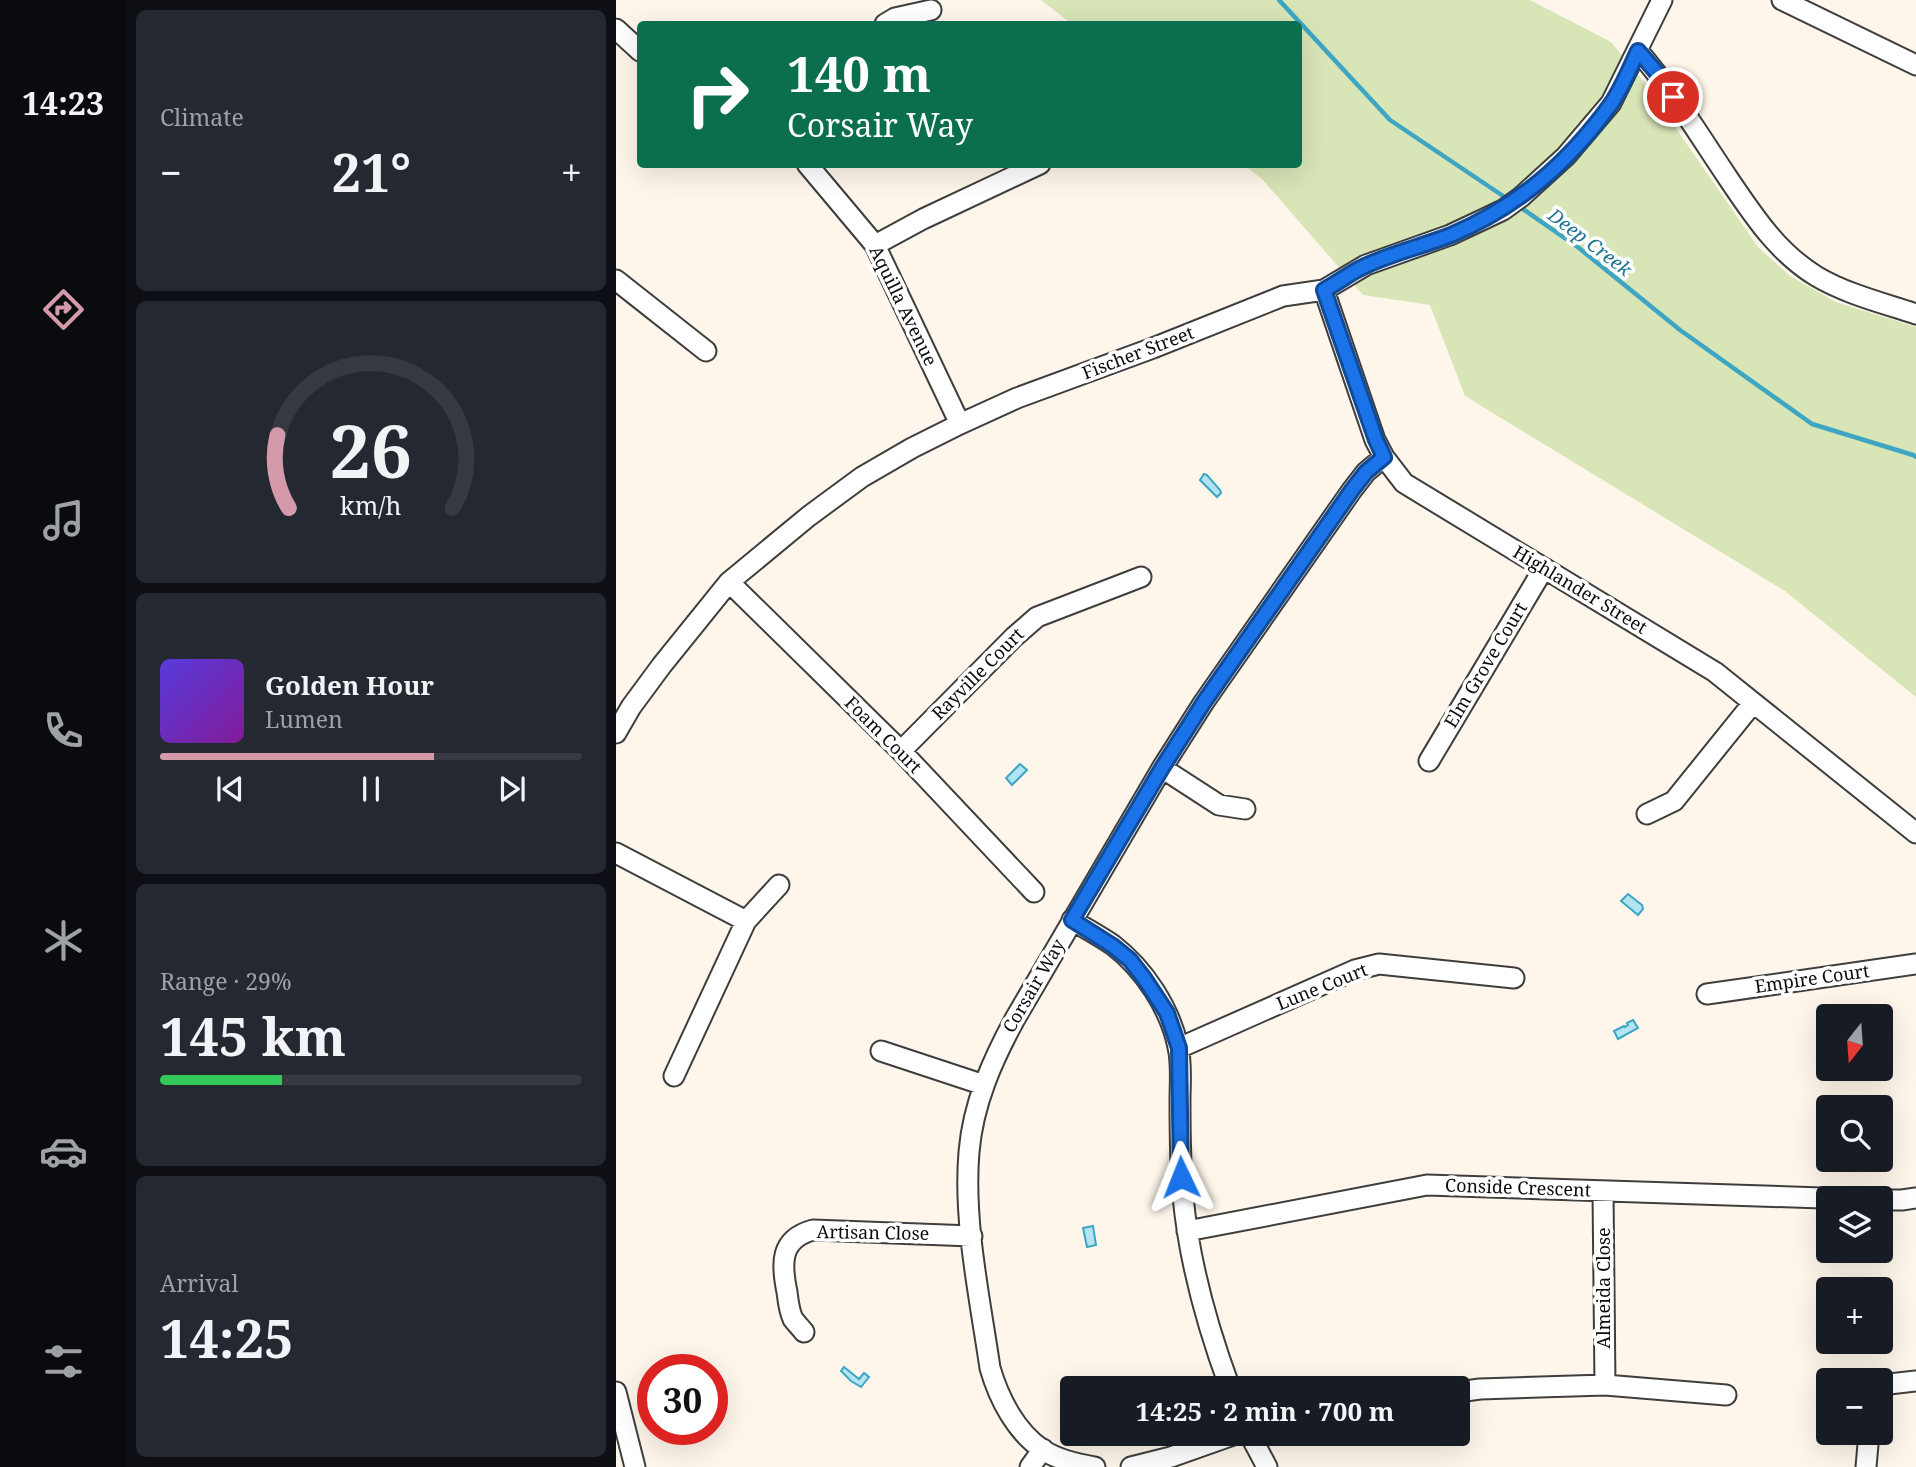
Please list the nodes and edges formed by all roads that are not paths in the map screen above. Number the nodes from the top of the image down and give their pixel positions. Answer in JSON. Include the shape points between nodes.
{"nodes":[{"id":1,"x":1662,"y":0,"type":"edge"},
{"id":2,"x":1782,"y":0,"type":"edge"},
{"id":3,"x":932,"y":10,"type":"dead end"},
{"id":4,"x":890,"y":21,"type":"edge"},
{"id":5,"x":616,"y":29,"type":"edge"},
{"id":6,"x":637,"y":48,"type":"edge"},
{"id":7,"x":1638,"y":51,"type":"junction"},
{"id":8,"x":1916,"y":65,"type":"edge"},
{"id":9,"x":810,"y":168,"type":"edge"},
{"id":10,"x":1031,"y":168,"type":"edge"},
{"id":11,"x":875,"y":245,"type":"junction"},
{"id":12,"x":616,"y":280,"type":"edge"},
{"id":13,"x":1324,"y":290,"type":"junction"},
{"id":14,"x":1916,"y":314,"type":"edge"},
{"id":15,"x":706,"y":351,"type":"dead end"},
{"id":16,"x":960,"y":424,"type":"junction"},
{"id":17,"x":1384,"y":457,"type":"junction"},
{"id":18,"x":1544,"y":568,"type":"junction"},
{"id":19,"x":1142,"y":577,"type":"dead end"},
{"id":20,"x":729,"y":582,"type":"junction"},
{"id":21,"x":1753,"y":703,"type":"junction"},
{"id":22,"x":616,"y":733,"type":"edge"},
{"id":23,"x":901,"y":751,"type":"junction"},
{"id":24,"x":1429,"y":761,"type":"dead end"},
{"id":25,"x":1162,"y":768,"type":"junction"},
{"id":26,"x":1245,"y":809,"type":"dead end"},
{"id":27,"x":1647,"y":814,"type":"dead end"},
{"id":28,"x":1916,"y":833,"type":"edge"},
{"id":29,"x":616,"y":853,"type":"edge"},
{"id":30,"x":779,"y":885,"type":"dead end"},
{"id":31,"x":1034,"y":892,"type":"dead end"},
{"id":32,"x":1072,"y":920,"type":"junction"},
{"id":33,"x":746,"y":921,"type":"junction"},
{"id":34,"x":1916,"y":964,"type":"edge"},
{"id":35,"x":1514,"y":978,"type":"dead end"},
{"id":36,"x":1707,"y":994,"type":"dead end"},
{"id":37,"x":1179,"y":1048,"type":"junction"},
{"id":38,"x":881,"y":1051,"type":"dead end"},
{"id":39,"x":674,"y":1076,"type":"dead end"},
{"id":40,"x":984,"y":1085,"type":"junction"},
{"id":41,"x":1603,"y":1191,"type":"junction"},
{"id":42,"x":1816,"y":1198,"type":"edge"},
{"id":43,"x":1916,"y":1198,"type":"edge"},
{"id":44,"x":1893,"y":1200,"type":"edge"},
{"id":45,"x":1187,"y":1231,"type":"junction"},
{"id":46,"x":972,"y":1236,"type":"junction"},
{"id":47,"x":804,"y":1332,"type":"dead end"},
{"id":48,"x":1225,"y":1376,"type":"edge"},
{"id":49,"x":1916,"y":1381,"type":"edge"},
{"id":50,"x":1893,"y":1384,"type":"edge"},
{"id":51,"x":1605,"y":1385,"type":"junction"},
{"id":52,"x":1470,"y":1390,"type":"edge"},
{"id":53,"x":616,"y":1392,"type":"edge"},
{"id":54,"x":1726,"y":1395,"type":"dead end"},
{"id":55,"x":1868,"y":1445,"type":"edge"},
{"id":56,"x":1202,"y":1446,"type":"edge"},
{"id":57,"x":1256,"y":1446,"type":"edge"},
{"id":58,"x":1043,"y":1449,"type":"junction"},
{"id":59,"x":635,"y":1467,"type":"edge"},
{"id":60,"x":1030,"y":1467,"type":"edge"},
{"id":61,"x":1095,"y":1467,"type":"edge"},
{"id":62,"x":1130,"y":1467,"type":"edge"},
{"id":63,"x":1267,"y":1467,"type":"edge"},
{"id":64,"x":1866,"y":1467,"type":"edge"}],
"edges":[{"from":1,"to":7,"type":"street","name":"Fischer Street"},
{"from":2,"to":8,"type":"street"},
{"from":3,"to":4,"type":"street"},
{"from":5,"to":6,"type":"street"},
{"from":7,"to":13,"type":"street","name":"Fischer Street","via":[[1611,103],[1566,156],[1521,197],[1450,235],[1366,265]]},
{"from":7,"to":14,"type":"street","via":[[1775,243],[1817,276]]},
{"from":9,"to":11,"type":"street","name":"Aquilla Avenue"},
{"from":10,"to":11,"type":"street"},
{"from":11,"to":16,"type":"street","name":"Aquilla Avenue"},
{"from":12,"to":15,"type":"street"},
{"from":13,"to":16,"type":"street","name":"Fischer Street","via":[[1283,296]]},
{"from":13,"to":17,"type":"street","name":"Highlander Street"},
{"from":16,"to":20,"type":"street","name":"Fischer Street","via":[[862,477]]},
{"from":17,"to":18,"type":"street","name":"Highlander Street","via":[[1404,483]]},
{"from":17,"to":25,"type":"street","name":"Corsair Way","via":[[1352,490]]},
{"from":18,"to":21,"type":"street","name":"Highlander Street","via":[[1715,672]]},
{"from":18,"to":24,"type":"street","name":"Elm Grove Court"},
{"from":19,"to":23,"type":"street","name":"Rayville Court","via":[[1038,617]]},
{"from":20,"to":22,"type":"street","name":"Fischer Street","via":[[631,706]]},
{"from":20,"to":23,"type":"street","name":"Foam Court"},
{"from":21,"to":27,"type":"street","via":[[1674,801]]},
{"from":21,"to":28,"type":"street","name":"Highlander Street"},
{"from":23,"to":31,"type":"street","name":"Foam Court"},
{"from":25,"to":26,"type":"street","via":[[1219,805]]},
{"from":25,"to":32,"type":"street","name":"Corsair Way"},
{"from":29,"to":33,"type":"street"},
{"from":30,"to":33,"type":"street"},
{"from":32,"to":37,"type":"street","via":[[1113,946],[1137,969],[1167,1013]]},
{"from":32,"to":40,"type":"street","name":"Corsair Way","via":[[995,1055]]},
{"from":33,"to":39,"type":"street"},
{"from":34,"to":36,"type":"street","name":"Empire Court"},
{"from":35,"to":37,"type":"street","name":"Lune Court","via":[[1379,964],[1355,970]]},
{"from":37,"to":45,"type":"street","via":[[1180,1155]]},
{"from":38,"to":40,"type":"street"},
{"from":40,"to":46,"type":"street","name":"Corsair Way","via":[[969,1150]]},
{"from":41,"to":42,"type":"street","name":"Conside Crescent"},
{"from":41,"to":45,"type":"street","name":"Conside Crescent","via":[[1427,1185]]},
{"from":41,"to":51,"type":"street","name":"Almeida Close"},
{"from":43,"to":44,"type":"street"},
{"from":45,"to":48,"type":"street","via":[[1201,1299]]},
{"from":46,"to":47,"type":"street","name":"Artisan Close","via":[[802,1233],[787,1250],[783,1272],[792,1316]]},
{"from":46,"to":58,"type":"street","name":"Corsair Way","via":[[996,1388],[1016,1421]]},
{"from":49,"to":50,"type":"street"},
{"from":51,"to":52,"type":"street"},
{"from":51,"to":54,"type":"street"},
{"from":53,"to":59,"type":"street"},
{"from":55,"to":64,"type":"street"},
{"from":56,"to":62,"type":"street"},
{"from":57,"to":63,"type":"street"},
{"from":58,"to":60,"type":"street"},
{"from":58,"to":61,"type":"street","name":"Corsair Way"}]}
